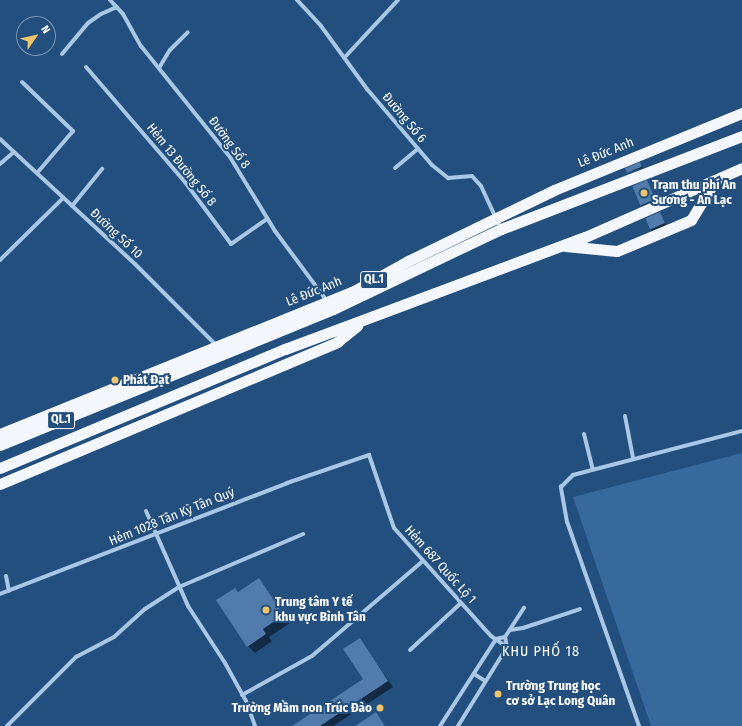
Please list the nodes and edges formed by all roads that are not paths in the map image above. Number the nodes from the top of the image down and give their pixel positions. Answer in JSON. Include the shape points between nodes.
{"nodes":[{"id":1,"x":110,"y":0,"type":"edge"},
{"id":2,"x":297,"y":0,"type":"edge"},
{"id":3,"x":398,"y":0,"type":"edge"},
{"id":4,"x":117,"y":7,"type":"junction"},
{"id":5,"x":188,"y":32,"type":"dead end"},
{"id":6,"x":62,"y":54,"type":"dead end"},
{"id":7,"x":344,"y":57,"type":"junction"},
{"id":8,"x":86,"y":67,"type":"dead end"},
{"id":9,"x":159,"y":68,"type":"junction"},
{"id":10,"x":22,"y":82,"type":"dead end"},
{"id":11,"x":742,"y":113,"type":"edge"},
{"id":12,"x":742,"y":136,"type":"edge"},
{"id":13,"x":0,"y":138,"type":"edge"},
{"id":14,"x":418,"y":149,"type":"junction"},
{"id":15,"x":14,"y":152,"type":"junction"},
{"id":16,"x":0,"y":164,"type":"edge"},
{"id":17,"x":395,"y":168,"type":"dead end"},
{"id":18,"x":742,"y":168,"type":"edge"},
{"id":19,"x":102,"y":169,"type":"dead end"},
{"id":20,"x":37,"y":173,"type":"junction"},
{"id":21,"x":714,"y":182,"type":"junction"},
{"id":22,"x":63,"y":198,"type":"junction"},
{"id":23,"x":72,"y":206,"type":"junction"},
{"id":24,"x":495,"y":218,"type":"junction"},
{"id":25,"x":267,"y":219,"type":"junction"},
{"id":26,"x":501,"y":229,"type":"junction"},
{"id":27,"x":560,"y":246,"type":"junction"},
{"id":28,"x":0,"y":260,"type":"edge"},
{"id":29,"x":330,"y":306,"type":"junction"},
{"id":30,"x":364,"y":320,"type":"junction"},
{"id":31,"x":217,"y":346,"type":"junction"},
{"id":32,"x":625,"y":416,"type":"dead end"},
{"id":33,"x":742,"y":431,"type":"edge"},
{"id":34,"x":0,"y":434,"type":"edge"},
{"id":35,"x":584,"y":434,"type":"dead end"},
{"id":36,"x":71,"y":439,"type":"junction"},
{"id":37,"x":0,"y":445,"type":"edge"},
{"id":38,"x":77,"y":453,"type":"junction"},
{"id":39,"x":633,"y":458,"type":"junction"},
{"id":40,"x":352,"y":459,"type":"joint"},
{"id":41,"x":0,"y":468,"type":"edge"},
{"id":42,"x":592,"y":469,"type":"junction"},
{"id":43,"x":0,"y":484,"type":"edge"},
{"id":44,"x":146,"y":511,"type":"dead end"},
{"id":45,"x":303,"y":534,"type":"dead end"},
{"id":46,"x":155,"y":536,"type":"junction"},
{"id":47,"x":423,"y":561,"type":"junction"},
{"id":48,"x":6,"y":576,"type":"dead end"},
{"id":49,"x":179,"y":587,"type":"junction"},
{"id":50,"x":9,"y":591,"type":"junction"},
{"id":51,"x":0,"y":594,"type":"edge"},
{"id":52,"x":461,"y":603,"type":"junction"},
{"id":53,"x":524,"y":608,"type":"dead end"},
{"id":54,"x":580,"y":608,"type":"dead end"},
{"id":55,"x":510,"y":630,"type":"junction"},
{"id":56,"x":505,"y":637,"type":"junction"},
{"id":57,"x":496,"y":639,"type":"junction"},
{"id":58,"x":507,"y":647,"type":"junction"},
{"id":59,"x":410,"y":650,"type":"dead end"},
{"id":60,"x":474,"y":674,"type":"junction"},
{"id":61,"x":486,"y":681,"type":"junction"},
{"id":62,"x":242,"y":695,"type":"junction"},
{"id":63,"x":7,"y":726,"type":"edge"},
{"id":64,"x":255,"y":726,"type":"edge"},
{"id":65,"x":440,"y":726,"type":"edge"},
{"id":66,"x":458,"y":726,"type":"edge"},
{"id":67,"x":639,"y":726,"type":"edge"}],
"edges":[{"from":1,"to":4,"type":"street","name":"Đường Số 8"},
{"from":2,"to":7,"type":"street","name":"Đường Số 6"},
{"from":3,"to":7,"type":"street"},
{"from":4,"to":6,"type":"street","via":[[88,23]]},
{"from":4,"to":9,"type":"street","name":"Đường Số 8","via":[[141,46]]},
{"from":5,"to":9,"type":"street","via":[[170,50]]},
{"from":7,"to":14,"type":"street","name":"Đường Số 6","via":[[367,89]]},
{"from":8,"to":25,"type":"street","name":"Hẻm 13 Đường Số 8","via":[[185,182],[231,244]]},
{"from":9,"to":25,"type":"street","name":"Đường Số 8","via":[[230,157]]},
{"from":10,"to":20,"type":"street","via":[[73,131]]},
{"from":11,"to":24,"type":"highway","name":"Lê Đức Anh","number":"QL.1","via":[[554,190]]},
{"from":12,"to":26,"type":"highway","name":"Lê Đức Anh","number":"QL.1"},
{"from":13,"to":15,"type":"street","name":"Đường Số 10"},
{"from":14,"to":17,"type":"street"},
{"from":14,"to":24,"type":"street","name":"Đường Số 6","via":[[448,178],[472,176],[482,186]]},
{"from":15,"to":16,"type":"street"},
{"from":15,"to":20,"type":"street","name":"Đường Số 10"},
{"from":18,"to":21,"type":"highway","number":"QL.1"},
{"from":19,"to":23,"type":"street"},
{"from":20,"to":22,"type":"street","name":"Đường Số 10"},
{"from":21,"to":27,"type":"highway","number":"QL.1","via":[[648,212]]},
{"from":21,"to":27,"type":"highway","number":"QL.1","via":[[691,220],[617,251]]},
{"from":22,"to":23,"type":"street","name":"Đường Số 10"},
{"from":22,"to":28,"type":"street"},
{"from":23,"to":31,"type":"street","name":"Đường Số 10"},
{"from":24,"to":26,"type":"street","name":"Đường Số 6"},
{"from":24,"to":29,"type":"highway","name":"Lê Đức Anh","number":"QL.1"},
{"from":25,"to":29,"type":"street","name":"Đường Số 8"},
{"from":26,"to":29,"type":"highway","name":"Lê Đức Anh","number":"QL.1"},
{"from":27,"to":30,"type":"highway","number":"QL.1"},
{"from":29,"to":31,"type":"highway","name":"Lê Đức Anh","number":"QL.1"},
{"from":29,"to":37,"type":"highway","name":"Lê Đức Anh","number":"QL.1"},
{"from":30,"to":36,"type":"highway","number":"QL.1","via":[[285,349]]},
{"from":30,"to":38,"type":"highway","number":"QL.1","via":[[337,342]]},
{"from":31,"to":34,"type":"highway","name":"Lê Đức Anh","number":"QL.1"},
{"from":32,"to":39,"type":"street"},
{"from":33,"to":39,"type":"street"},
{"from":35,"to":42,"type":"street"},
{"from":36,"to":38,"type":"highway"},
{"from":36,"to":41,"type":"highway","number":"QL.1"},
{"from":38,"to":43,"type":"highway","number":"QL.1"},
{"from":39,"to":42,"type":"street"},
{"from":40,"to":46,"type":"street","name":"Hẻm 1028 Tân Kỳ Tân Quý"},
{"from":40,"to":47,"type":"street","name":"Hẻm 687 Quốc Lộ 1","via":[[369,455],[394,528]]},
{"from":42,"to":67,"type":"street","via":[[573,475],[561,487],[567,522]]},
{"from":44,"to":46,"type":"street"},
{"from":45,"to":49,"type":"street"},
{"from":46,"to":49,"type":"street"},
{"from":46,"to":50,"type":"street","name":"Hẻm 1028 Tân Kỳ Tân Quý"},
{"from":47,"to":52,"type":"street","name":"Hẻm 687 Quốc Lộ 1"},
{"from":47,"to":62,"type":"street","via":[[312,656]]},
{"from":48,"to":50,"type":"street"},
{"from":49,"to":62,"type":"street"},
{"from":49,"to":63,"type":"street","via":[[145,609],[114,637],[76,657]]},
{"from":50,"to":51,"type":"street","name":"Hẻm 1028 Tân Kỳ Tân Quý"},
{"from":52,"to":57,"type":"street","name":"Hẻm 687 Quốc Lộ 1"},
{"from":52,"to":59,"type":"street"},
{"from":53,"to":55,"type":"street"},
{"from":54,"to":55,"type":"street"},
{"from":55,"to":56,"type":"street"},
{"from":56,"to":57,"type":"street"},
{"from":56,"to":58,"type":"street"},
{"from":57,"to":58,"type":"street","name":"Hẻm 687 Quốc Lộ 1"},
{"from":57,"to":60,"type":"street"},
{"from":58,"to":61,"type":"street"},
{"from":60,"to":61,"type":"street"},
{"from":60,"to":65,"type":"street"},
{"from":61,"to":66,"type":"street"},
{"from":62,"to":64,"type":"street"}]}
